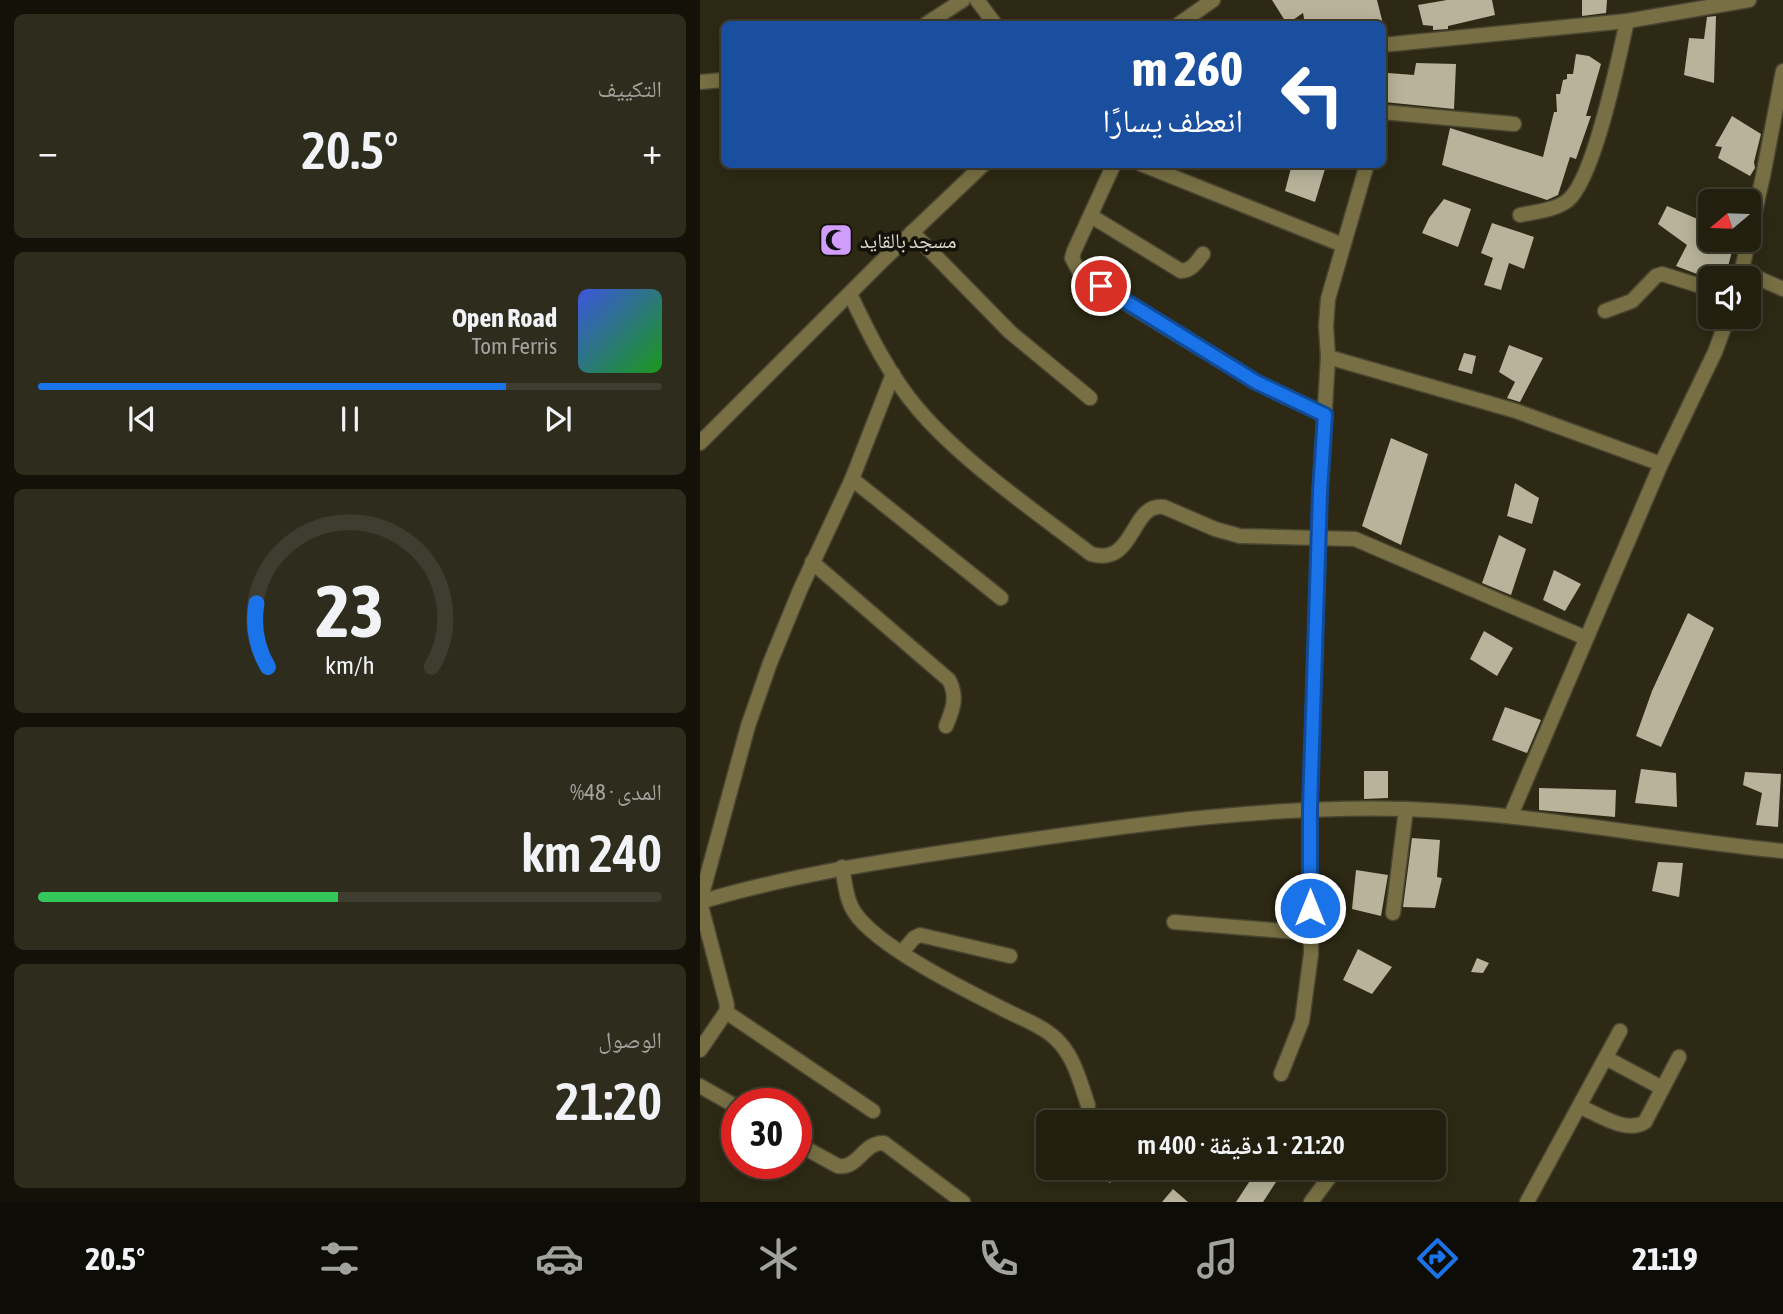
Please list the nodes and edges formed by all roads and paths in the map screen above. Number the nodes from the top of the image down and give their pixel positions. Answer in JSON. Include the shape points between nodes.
{"nodes":[{"id":1,"x":963,"y":0,"type":"edge"},
{"id":2,"x":977,"y":0,"type":"edge"},
{"id":3,"x":1213,"y":0,"type":"edge"},
{"id":4,"x":1749,"y":0,"type":"edge"},
{"id":5,"x":931,"y":21,"type":"edge"},
{"id":6,"x":993,"y":21,"type":"edge"},
{"id":7,"x":1183,"y":21,"type":"edge"},
{"id":8,"x":1627,"y":21,"type":"junction"},
{"id":9,"x":1386,"y":45,"type":"edge"},
{"id":10,"x":1783,"y":71,"type":"edge"},
{"id":11,"x":721,"y":80,"type":"edge"},
{"id":12,"x":700,"y":82,"type":"edge"},
{"id":13,"x":1386,"y":112,"type":"edge"},
{"id":14,"x":1514,"y":124,"type":"dead end"},
{"id":15,"x":980,"y":168,"type":"edge"},
{"id":16,"x":1112,"y":168,"type":"edge"},
{"id":17,"x":1151,"y":168,"type":"edge"},
{"id":18,"x":1366,"y":168,"type":"edge"},
{"id":19,"x":1520,"y":215,"type":"dead end"},
{"id":20,"x":1091,"y":216,"type":"junction"},
{"id":21,"x":912,"y":232,"type":"junction"},
{"id":22,"x":1343,"y":244,"type":"junction"},
{"id":23,"x":1203,"y":254,"type":"dead end"},
{"id":24,"x":1743,"y":266,"type":"edge"},
{"id":25,"x":1761,"y":282,"type":"edge"},
{"id":26,"x":1698,"y":285,"type":"edge"},
{"id":27,"x":1783,"y":289,"type":"edge"},
{"id":28,"x":850,"y":294,"type":"junction"},
{"id":29,"x":1605,"y":311,"type":"dead end"},
{"id":30,"x":1724,"y":329,"type":"edge"},
{"id":31,"x":1328,"y":357,"type":"junction"},
{"id":32,"x":893,"y":374,"type":"junction"},
{"id":33,"x":1090,"y":398,"type":"dead end"},
{"id":34,"x":1325,"y":415,"type":"junction"},
{"id":35,"x":700,"y":443,"type":"edge"},
{"id":36,"x":1661,"y":464,"type":"junction"},
{"id":37,"x":852,"y":479,"type":"junction"},
{"id":38,"x":1319,"y":538,"type":"junction"},
{"id":39,"x":813,"y":562,"type":"junction"},
{"id":40,"x":1001,"y":598,"type":"dead end"},
{"id":41,"x":1586,"y":638,"type":"junction"},
{"id":42,"x":946,"y":726,"type":"dead end"},
{"id":43,"x":1310,"y":809,"type":"junction"},
{"id":44,"x":1406,"y":809,"type":"junction"},
{"id":45,"x":1511,"y":815,"type":"junction"},
{"id":46,"x":1783,"y":850,"type":"edge"},
{"id":47,"x":842,"y":867,"type":"junction"},
{"id":48,"x":700,"y":902,"type":"edge"},
{"id":49,"x":1393,"y":913,"type":"dead end"},
{"id":50,"x":1174,"y":922,"type":"dead end"},
{"id":51,"x":1310,"y":933,"type":"junction"},
{"id":52,"x":902,"y":952,"type":"junction"},
{"id":53,"x":1010,"y":956,"type":"dead end"},
{"id":54,"x":726,"y":1012,"type":"junction"},
{"id":55,"x":1620,"y":1031,"type":"dead end"},
{"id":56,"x":700,"y":1051,"type":"edge"},
{"id":57,"x":1679,"y":1057,"type":"dead end"},
{"id":58,"x":1606,"y":1058,"type":"junction"},
{"id":59,"x":1281,"y":1074,"type":"dead end"},
{"id":60,"x":700,"y":1086,"type":"edge"},
{"id":61,"x":1662,"y":1088,"type":"junction"},
{"id":62,"x":721,"y":1098,"type":"edge"},
{"id":63,"x":1088,"y":1105,"type":"dead end"},
{"id":64,"x":1581,"y":1107,"type":"junction"},
{"id":65,"x":873,"y":1111,"type":"dead end"},
{"id":66,"x":812,"y":1152,"type":"edge"},
{"id":67,"x":1327,"y":1180,"type":"edge"},
{"id":68,"x":963,"y":1202,"type":"edge"},
{"id":69,"x":1311,"y":1202,"type":"edge"},
{"id":70,"x":1528,"y":1202,"type":"edge"}],
"edges":[{"from":1,"to":5,"type":"street"},
{"from":2,"to":6,"type":"street"},
{"from":3,"to":7,"type":"street"},
{"from":4,"to":8,"type":"street"},
{"from":8,"to":9,"type":"street"},
{"from":8,"to":19,"type":"street","via":[[1591,158],[1574,195],[1561,205]]},
{"from":10,"to":24,"type":"street"},
{"from":11,"to":12,"type":"street"},
{"from":13,"to":14,"type":"street"},
{"from":15,"to":21,"type":"street"},
{"from":16,"to":20,"type":"street"},
{"from":17,"to":22,"type":"street"},
{"from":18,"to":22,"type":"street"},
{"from":20,"to":23,"type":"street","via":[[1181,271],[1195,266]]},
{"from":20,"to":34,"type":"street","via":[[1072,258],[1079,271],[1256,382]]},
{"from":21,"to":28,"type":"street"},
{"from":21,"to":33,"type":"street","via":[[1010,332]]},
{"from":22,"to":31,"type":"street","via":[[1328,299]]},
{"from":25,"to":27,"type":"street"},
{"from":26,"to":29,"type":"street","via":[[1661,274],[1632,301]]},
{"from":28,"to":32,"type":"street"},
{"from":28,"to":35,"type":"street"},
{"from":30,"to":36,"type":"street"},
{"from":31,"to":34,"type":"street"},
{"from":31,"to":36,"type":"street","via":[[1516,411]]},
{"from":32,"to":37,"type":"street"},
{"from":32,"to":38,"type":"street","via":[[936,429],[1091,555],[1100,557],[1120,550],[1145,512],[1158,506],[1240,536]]},
{"from":34,"to":38,"type":"street"},
{"from":36,"to":41,"type":"street"},
{"from":37,"to":39,"type":"street"},
{"from":37,"to":40,"type":"street"},
{"from":38,"to":41,"type":"street","via":[[1355,539]]},
{"from":38,"to":43,"type":"street"},
{"from":39,"to":42,"type":"street","via":[[949,681],[954,704]]},
{"from":39,"to":48,"type":"street","via":[[748,726]]},
{"from":41,"to":45,"type":"street"},
{"from":43,"to":44,"type":"street"},
{"from":43,"to":47,"type":"street","via":[[1084,832]]},
{"from":43,"to":51,"type":"street"},
{"from":44,"to":45,"type":"street"},
{"from":44,"to":49,"type":"street"},
{"from":45,"to":46,"type":"street"},
{"from":47,"to":48,"type":"street"},
{"from":47,"to":52,"type":"street","via":[[854,912]]},
{"from":48,"to":54,"type":"street","via":[[726,994]]},
{"from":50,"to":51,"type":"street"},
{"from":51,"to":59,"type":"street","via":[[1302,1021]]},
{"from":52,"to":53,"type":"street","via":[[920,935]]},
{"from":52,"to":63,"type":"street","via":[[1055,1038],[1077,1071]]},
{"from":54,"to":56,"type":"street"},
{"from":54,"to":65,"type":"street"},
{"from":55,"to":58,"type":"street"},
{"from":57,"to":61,"type":"street"},
{"from":58,"to":61,"type":"street"},
{"from":58,"to":64,"type":"street"},
{"from":60,"to":62,"type":"street"},
{"from":61,"to":64,"type":"street","via":[[1645,1122],[1634,1128]]},
{"from":64,"to":70,"type":"street"},
{"from":66,"to":68,"type":"street","via":[[843,1167],[871,1145],[884,1143]]},
{"from":67,"to":69,"type":"street"}]}
